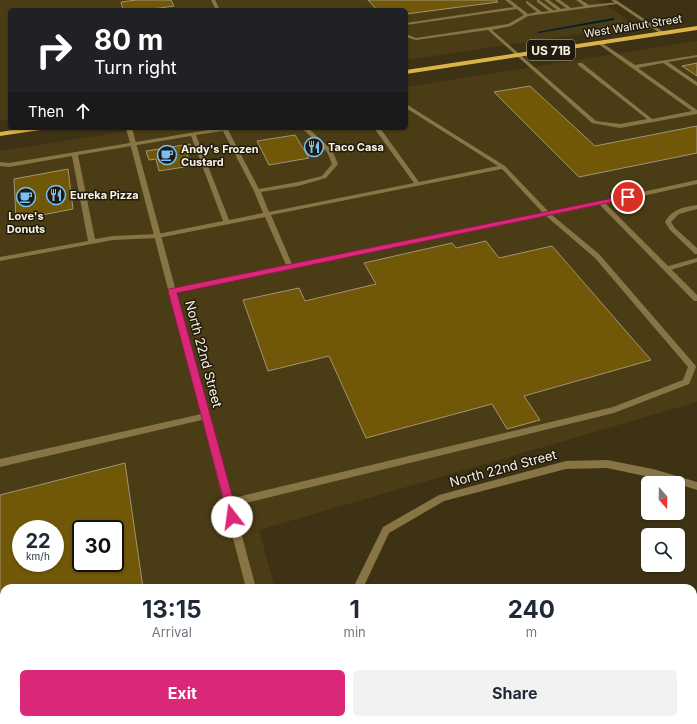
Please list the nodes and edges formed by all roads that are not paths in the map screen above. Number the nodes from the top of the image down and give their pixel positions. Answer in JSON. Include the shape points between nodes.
{"nodes":[{"id":1,"x":508,"y":0,"type":"edge"},
{"id":2,"x":546,"y":0,"type":"edge"},
{"id":3,"x":557,"y":0,"type":"edge"},
{"id":4,"x":578,"y":0,"type":"edge"},
{"id":5,"x":538,"y":1,"type":"edge"},
{"id":6,"x":615,"y":1,"type":"edge"},
{"id":7,"x":527,"y":2,"type":"dead end"},
{"id":8,"x":588,"y":7,"type":"junction"},
{"id":9,"x":518,"y":8,"type":"junction"},
{"id":10,"x":570,"y":9,"type":"junction"},
{"id":11,"x":561,"y":11,"type":"junction"},
{"id":12,"x":553,"y":12,"type":"junction"},
{"id":13,"x":542,"y":13,"type":"junction"},
{"id":14,"x":527,"y":15,"type":"junction"},
{"id":15,"x":408,"y":24,"type":"edge"},
{"id":16,"x":697,"y":28,"type":"edge"},
{"id":17,"x":489,"y":29,"type":"junction"},
{"id":18,"x":663,"y":33,"type":"junction"},
{"id":19,"x":408,"y":36,"type":"edge"},
{"id":20,"x":416,"y":39,"type":"junction"},
{"id":21,"x":408,"y":40,"type":"edge"},
{"id":22,"x":599,"y":42,"type":"junction"},
{"id":23,"x":519,"y":55,"type":"junction"},
{"id":24,"x":697,"y":56,"type":"edge"},
{"id":25,"x":663,"y":61,"type":"junction"},
{"id":26,"x":580,"y":64,"type":"dead end"},
{"id":27,"x":633,"y":66,"type":"junction"},
{"id":28,"x":408,"y":72,"type":"edge"},
{"id":29,"x":697,"y":84,"type":"edge"},
{"id":30,"x":408,"y":107,"type":"edge"},
{"id":31,"x":697,"y":112,"type":"edge"},
{"id":32,"x":652,"y":120,"type":"junction"},
{"id":33,"x":27,"y":130,"type":"edge"},
{"id":34,"x":130,"y":130,"type":"edge"},
{"id":35,"x":216,"y":130,"type":"edge"},
{"id":36,"x":229,"y":130,"type":"edge"},
{"id":37,"x":307,"y":130,"type":"edge"},
{"id":38,"x":378,"y":130,"type":"edge"},
{"id":39,"x":0,"y":134,"type":"edge"},
{"id":40,"x":193,"y":134,"type":"junction"},
{"id":41,"x":134,"y":144,"type":"junction"},
{"id":42,"x":75,"y":154,"type":"junction"},
{"id":43,"x":0,"y":164,"type":"edge"},
{"id":44,"x":503,"y":167,"type":"junction"},
{"id":45,"x":697,"y":182,"type":"edge"},
{"id":46,"x":417,"y":183,"type":"junction"},
{"id":47,"x":257,"y":191,"type":"junction"},
{"id":48,"x":601,"y":203,"type":"junction"},
{"id":49,"x":697,"y":207,"type":"edge"},
{"id":50,"x":547,"y":214,"type":"junction"},
{"id":51,"x":268,"y":215,"type":"junction"},
{"id":52,"x":227,"y":223,"type":"junction"},
{"id":53,"x":158,"y":236,"type":"junction"},
{"id":54,"x":92,"y":242,"type":"junction"},
{"id":55,"x":697,"y":252,"type":"edge"},
{"id":56,"x":0,"y":259,"type":"edge"},
{"id":57,"x":697,"y":260,"type":"edge"},
{"id":58,"x":290,"y":267,"type":"junction"},
{"id":59,"x":667,"y":269,"type":"junction"},
{"id":60,"x":172,"y":291,"type":"junction"},
{"id":61,"x":697,"y":298,"type":"edge"},
{"id":62,"x":206,"y":416,"type":"junction"},
{"id":63,"x":0,"y":463,"type":"edge"},
{"id":64,"x":697,"y":486,"type":"edge"},
{"id":65,"x":229,"y":503,"type":"junction"},
{"id":66,"x":250,"y":584,"type":"edge"},
{"id":67,"x":360,"y":584,"type":"edge"}],
"edges":[{"from":1,"to":9,"type":"street"},
{"from":2,"to":11,"type":"street"},
{"from":3,"to":10,"type":"street"},
{"from":4,"to":8,"type":"street"},
{"from":5,"to":12,"type":"street"},
{"from":6,"to":8,"type":"street"},
{"from":6,"to":18,"type":"street"},
{"from":7,"to":13,"type":"street"},
{"from":8,"to":10,"type":"street"},
{"from":9,"to":14,"type":"street"},
{"from":9,"to":15,"type":"street"},
{"from":10,"to":11,"type":"street"},
{"from":11,"to":12,"type":"street"},
{"from":12,"to":13,"type":"street"},
{"from":13,"to":14,"type":"street"},
{"from":14,"to":17,"type":"street","via":[[509,25]]},
{"from":16,"to":18,"type":"main road","name":"West Walnut Street","number":"US 71B"},
{"from":17,"to":20,"type":"street"},
{"from":17,"to":23,"type":"street"},
{"from":18,"to":22,"type":"main road","name":"West Walnut Street","number":"US 71B"},
{"from":19,"to":20,"type":"street"},
{"from":20,"to":21,"type":"street"},
{"from":22,"to":23,"type":"main road","name":"West Walnut Street","number":"US 71B"},
{"from":22,"to":27,"type":"street"},
{"from":23,"to":28,"type":"main road","name":"West Walnut Street","number":"US 71B"},
{"from":23,"to":32,"type":"street","via":[[594,122],[620,126]]},
{"from":24,"to":25,"type":"street"},
{"from":25,"to":27,"type":"street"},
{"from":25,"to":29,"type":"street"},
{"from":26,"to":32,"type":"street"},
{"from":27,"to":31,"type":"street"},
{"from":30,"to":44,"type":"street"},
{"from":31,"to":32,"type":"street"},
{"from":33,"to":39,"type":"main road"},
{"from":34,"to":41,"type":"street","name":"North 22nd Street"},
{"from":35,"to":40,"type":"street"},
{"from":36,"to":47,"type":"street"},
{"from":37,"to":47,"type":"street","via":[[330,150],[335,164],[324,177]]},
{"from":38,"to":46,"type":"street"},
{"from":40,"to":41,"type":"street"},
{"from":40,"to":52,"type":"street"},
{"from":41,"to":42,"type":"street"},
{"from":41,"to":53,"type":"street","name":"North 22nd Street"},
{"from":42,"to":43,"type":"street","via":[[10,165]]},
{"from":42,"to":54,"type":"street"},
{"from":44,"to":46,"type":"street"},
{"from":44,"to":50,"type":"street"},
{"from":45,"to":48,"type":"street"},
{"from":46,"to":51,"type":"street"},
{"from":47,"to":51,"type":"street"},
{"from":48,"to":50,"type":"street"},
{"from":48,"to":59,"type":"street"},
{"from":49,"to":55,"type":"street","via":[[680,210],[671,216],[668,222]]},
{"from":50,"to":58,"type":"street"},
{"from":50,"to":65,"type":"street","via":[[597,256],[692,368],[686,382],[614,410]]},
{"from":51,"to":52,"type":"street"},
{"from":51,"to":58,"type":"street"},
{"from":52,"to":53,"type":"street"},
{"from":53,"to":54,"type":"street","via":[[113,238]]},
{"from":53,"to":60,"type":"street","name":"North 22nd Street"},
{"from":54,"to":56,"type":"street"},
{"from":57,"to":59,"type":"street"},
{"from":58,"to":60,"type":"street"},
{"from":59,"to":61,"type":"street"},
{"from":60,"to":62,"type":"street","name":"North 22nd Street"},
{"from":62,"to":63,"type":"street"},
{"from":62,"to":65,"type":"street","name":"North 22nd Street"},
{"from":64,"to":67,"type":"street","name":"North 22nd Street","via":[[653,473],[607,464],[566,465],[442,498],[386,530]]},
{"from":65,"to":66,"type":"street","name":"North 22nd Street"}]}
